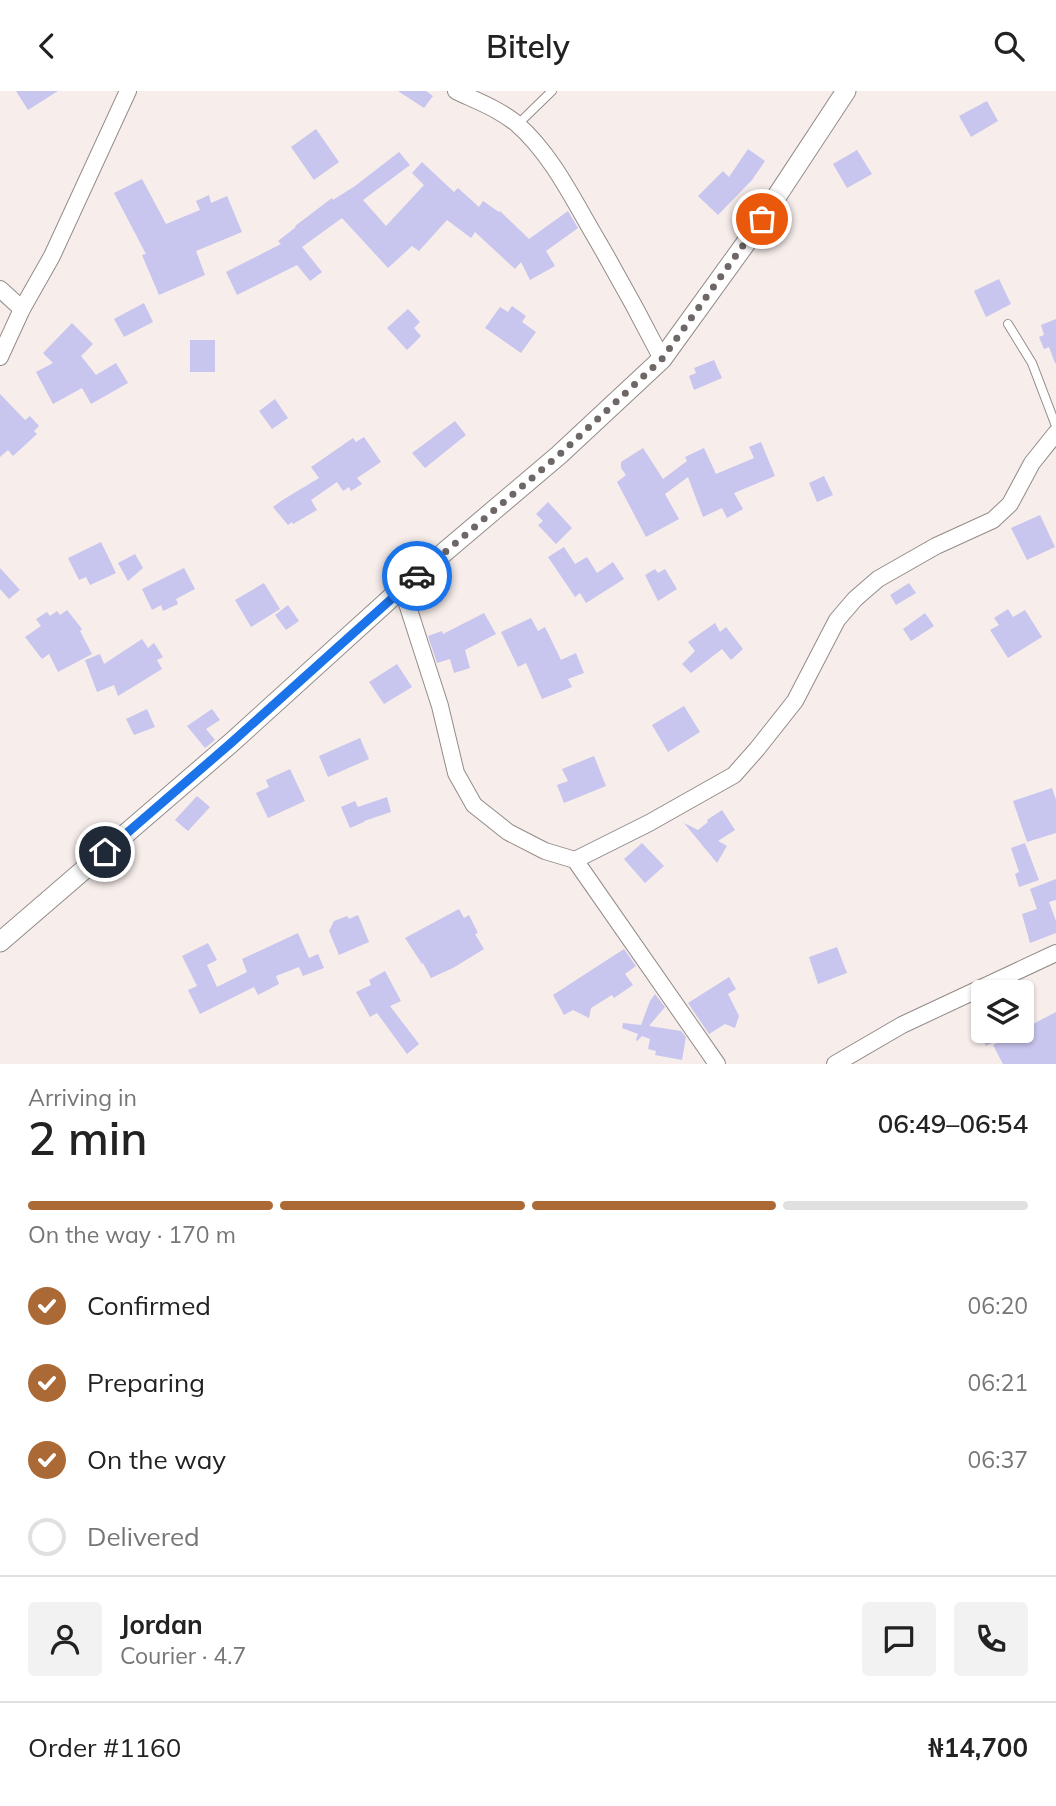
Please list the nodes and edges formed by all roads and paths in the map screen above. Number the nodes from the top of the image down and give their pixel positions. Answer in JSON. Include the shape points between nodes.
{"nodes":[{"id":1,"x":128,"y":91,"type":"edge"},
{"id":2,"x":456,"y":91,"type":"edge"},
{"id":3,"x":552,"y":91,"type":"edge"},
{"id":4,"x":846,"y":91,"type":"edge"},
{"id":5,"x":517,"y":125,"type":"junction"},
{"id":6,"x":0,"y":289,"type":"edge"},
{"id":7,"x":22,"y":309,"type":"junction"},
{"id":8,"x":1008,"y":324,"type":"dead end"},
{"id":9,"x":0,"y":357,"type":"edge"},
{"id":10,"x":662,"y":359,"type":"junction"},
{"id":11,"x":1056,"y":426,"type":"edge"},
{"id":12,"x":1056,"y":433,"type":"edge"},
{"id":13,"x":402,"y":588,"type":"junction"},
{"id":14,"x":575,"y":860,"type":"junction"},
{"id":15,"x":0,"y":942,"type":"edge"},
{"id":16,"x":1056,"y":953,"type":"edge"},
{"id":17,"x":717,"y":1064,"type":"edge"},
{"id":18,"x":835,"y":1064,"type":"edge"}],
"edges":[{"from":1,"to":7,"type":"street","via":[[52,256]]},
{"from":2,"to":5,"type":"street","via":[[498,110]]},
{"from":3,"to":5,"type":"lane"},
{"from":4,"to":10,"type":"street","via":[[748,240]]},
{"from":5,"to":10,"type":"street","via":[[544,153],[576,203]]},
{"from":6,"to":7,"type":"street"},
{"from":7,"to":9,"type":"street"},
{"from":8,"to":11,"type":"lane","via":[[1032,363]]},
{"from":10,"to":13,"type":"street","via":[[559,455]]},
{"from":12,"to":14,"type":"street","via":[[1032,463],[1010,503],[993,520],[878,579],[855,599],[837,619],[795,701],[734,775]]},
{"from":13,"to":14,"type":"street","via":[[456,772],[474,805],[509,832]]},
{"from":13,"to":15,"type":"street"},
{"from":14,"to":17,"type":"street"},
{"from":16,"to":18,"type":"street","via":[[902,1025]]}]}
